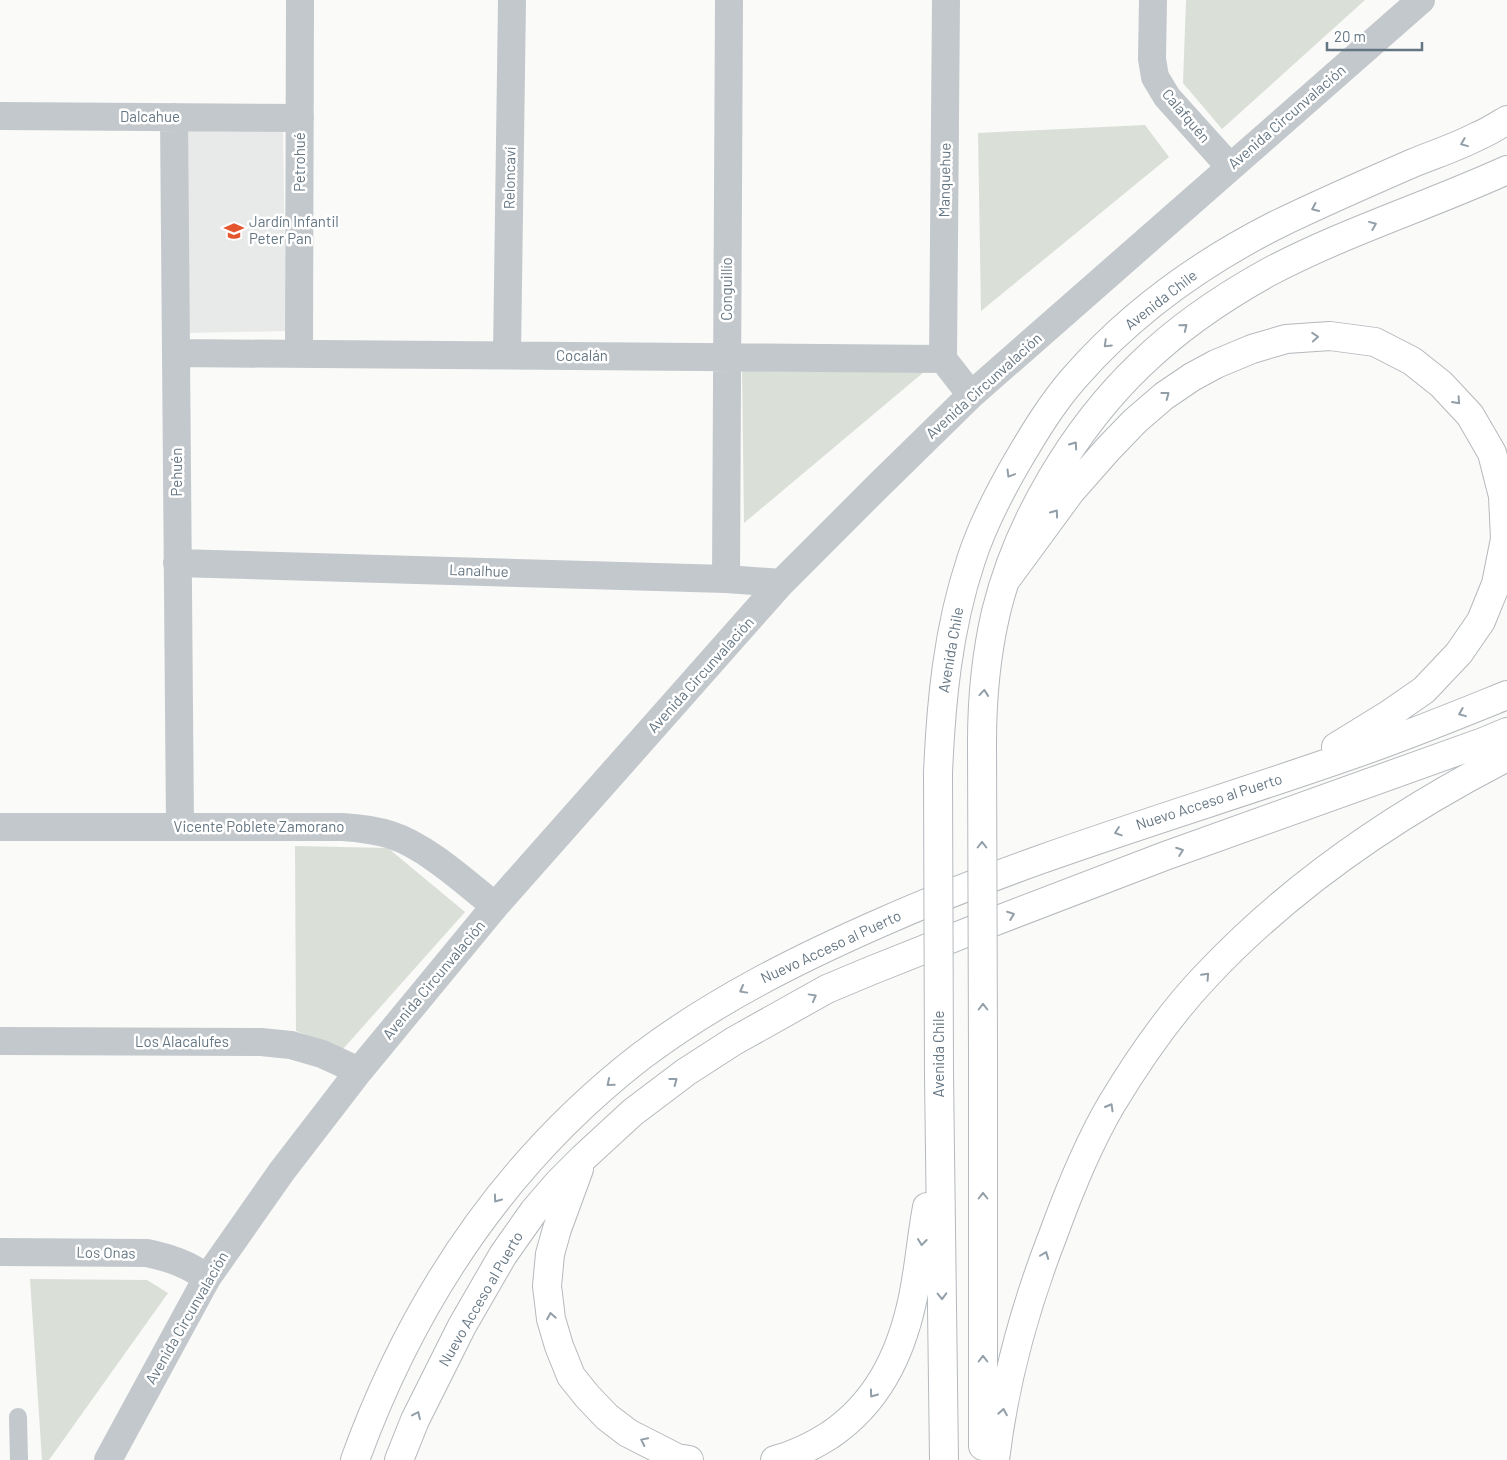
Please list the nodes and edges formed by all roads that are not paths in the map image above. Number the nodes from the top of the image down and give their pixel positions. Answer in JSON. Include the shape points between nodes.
{"nodes":[{"id":1,"x":300,"y":0,"type":"edge"},
{"id":2,"x":512,"y":0,"type":"edge"},
{"id":3,"x":728,"y":0,"type":"edge"},
{"id":4,"x":946,"y":0,"type":"edge"},
{"id":5,"x":1153,"y":0,"type":"edge"},
{"id":6,"x":1411,"y":3,"type":"edge"},
{"id":7,"x":0,"y":116,"type":"edge"},
{"id":8,"x":174,"y":117,"type":"junction"},
{"id":9,"x":300,"y":118,"type":"junction"},
{"id":10,"x":1507,"y":120,"type":"edge"},
{"id":11,"x":1230,"y":167,"type":"junction"},
{"id":12,"x":1507,"y":170,"type":"edge"},
{"id":13,"x":176,"y":353,"type":"junction"},
{"id":14,"x":299,"y":354,"type":"junction"},
{"id":15,"x":507,"y":356,"type":"junction"},
{"id":16,"x":727,"y":357,"type":"junction"},
{"id":17,"x":943,"y":360,"type":"junction"},
{"id":18,"x":971,"y":395,"type":"junction"},
{"id":19,"x":177,"y":563,"type":"junction"},
{"id":20,"x":726,"y":579,"type":"junction"},
{"id":21,"x":1005,"y":580,"type":"junction"},
{"id":22,"x":781,"y":583,"type":"junction"},
{"id":23,"x":1507,"y":695,"type":"edge"},
{"id":24,"x":1507,"y":732,"type":"edge"},
{"id":25,"x":1507,"y":757,"type":"edge"},
{"id":26,"x":1280,"y":779,"type":"junction"},
{"id":27,"x":0,"y":827,"type":"edge"},
{"id":28,"x":180,"y":827,"type":"junction"},
{"id":29,"x":495,"y":906,"type":"junction"},
{"id":30,"x":0,"y":1041,"type":"edge"},
{"id":31,"x":359,"y":1071,"type":"junction"},
{"id":32,"x":940,"y":1142,"type":"junction"},
{"id":33,"x":583,"y":1158,"type":"junction"},
{"id":34,"x":0,"y":1252,"type":"edge"},
{"id":35,"x":207,"y":1278,"type":"junction"},
{"id":36,"x":18,"y":1417,"type":"dead end"},
{"id":37,"x":19,"y":1460,"type":"edge"},
{"id":38,"x":108,"y":1460,"type":"edge"},
{"id":39,"x":355,"y":1460,"type":"edge"},
{"id":40,"x":399,"y":1460,"type":"edge"},
{"id":41,"x":689,"y":1460,"type":"edge"},
{"id":42,"x":775,"y":1460,"type":"edge"},
{"id":43,"x":944,"y":1460,"type":"edge"},
{"id":44,"x":983,"y":1460,"type":"edge"},
{"id":45,"x":995,"y":1460,"type":"edge"}],
"edges":[{"from":1,"to":9,"type":"street","name":"Petrohué"},
{"from":2,"to":15,"type":"street","name":"Reloncaví"},
{"from":3,"to":16,"type":"street","name":"Conguillío"},
{"from":4,"to":17,"type":"street","name":"Manquehue"},
{"from":5,"to":11,"type":"street","name":"Calafquén","via":[[1152,59],[1155,77],[1167,97]]},
{"from":6,"to":11,"type":"street","name":"Avenida Circunvalación"},
{"from":7,"to":8,"type":"street","name":"Dalcahue"},
{"from":8,"to":9,"type":"street","name":"Dalcahue"},
{"from":8,"to":13,"type":"street","name":"Pehuén"},
{"from":9,"to":14,"type":"street","name":"Petrohué"},
{"from":10,"to":32,"type":"highway","name":"Avenida Chile","one_way":true,"bridge":true,"via":[[1477,137],[1240,244],[1168,290],[1131,321],[1074,378],[1050,409],[1006,481],[971,559],[953,630],[941,714],[938,773]]},
{"from":11,"to":18,"type":"street","name":"Avenida Circunvalación"},
{"from":21,"to":12,"type":"highway","one_way":true,"via":[[1040,499],[1067,454],[1112,394],[1166,342],[1198,316],[1268,273],[1352,233]]},
{"from":13,"to":14,"type":"street","name":"Cocalán"},
{"from":13,"to":19,"type":"street","name":"Pehuén"},
{"from":14,"to":15,"type":"street","name":"Cocalán"},
{"from":15,"to":16,"type":"street","name":"Cocalán"},
{"from":16,"to":17,"type":"street","name":"Cocalán"},
{"from":16,"to":20,"type":"street","name":"Conguillío"},
{"from":17,"to":18,"type":"street"},
{"from":18,"to":22,"type":"street","name":"Avenida Circunvalación"},
{"from":19,"to":20,"type":"street","name":"Lanalhue"},
{"from":19,"to":28,"type":"street","name":"Pehuén"},
{"from":20,"to":22,"type":"street","name":"Lanalhue"},
{"from":21,"to":26,"type":"highway","one_way":true,"via":[[1071,492],[1135,421],[1164,396],[1216,364],[1252,348],[1286,339],[1330,336],[1375,342],[1412,361],[1441,384],[1470,415],[1492,453],[1503,496],[1505,539],[1496,584],[1482,621],[1458,654],[1424,690],[1366,730]]},
{"from":44,"to":21,"type":"highway","one_way":true,"bridge":true,"via":[[982,708],[996,612]]},
{"from":22,"to":29,"type":"street","name":"Avenida Circunvalación"},
{"from":23,"to":26,"type":"highway","name":"Nuevo Acceso al Puerto","one_way":true,"via":[[1353,755]]},
{"from":33,"to":24,"type":"highway","name":"Nuevo Acceso al Puerto","one_way":true,"via":[[633,1112],[686,1072],[827,989],[1164,856]]},
{"from":45,"to":25,"type":"highway","one_way":true,"via":[[1002,1411],[1018,1342],[1041,1264],[1071,1188],[1110,1107],[1166,1023],[1242,940],[1324,870],[1429,800]]},
{"from":26,"to":39,"type":"highway","name":"Nuevo Acceso al Puerto","one_way":true,"via":[[1010,870],[917,907],[741,990],[640,1057],[547,1141],[504,1190],[466,1241],[401,1351],[374,1408]]},
{"from":27,"to":28,"type":"street","name":"Vicente Poblete Zamorano"},
{"from":28,"to":29,"type":"street","name":"Vicente Poblete Zamorano","via":[[342,827],[392,835],[432,856]]},
{"from":29,"to":31,"type":"street","name":"Avenida Circunvalación"},
{"from":30,"to":31,"type":"street","name":"Los Alacalufes","via":[[291,1044]]},
{"from":31,"to":35,"type":"street","name":"Avenida Circunvalación","via":[[282,1171]]},
{"from":32,"to":42,"type":"highway","one_way":true,"via":[[912,1302],[894,1359],[864,1406],[842,1426],[816,1444]]},
{"from":32,"to":43,"type":"highway","name":"Avenida Chile","one_way":true},
{"from":40,"to":33,"type":"highway","name":"Nuevo Acceso al Puerto","one_way":true,"via":[[415,1420],[462,1326],[503,1255],[534,1212]]},
{"from":41,"to":33,"type":"highway","one_way":true,"via":[[677,1458],[628,1433],[607,1417],[571,1376],[559,1346],[551,1319],[547,1286],[550,1254]]},
{"from":34,"to":35,"type":"street","name":"Los Onas","via":[[147,1253],[180,1262]]},
{"from":35,"to":38,"type":"street","name":"Avenida Circunvalación"},
{"from":36,"to":37,"type":"lane"}]}
